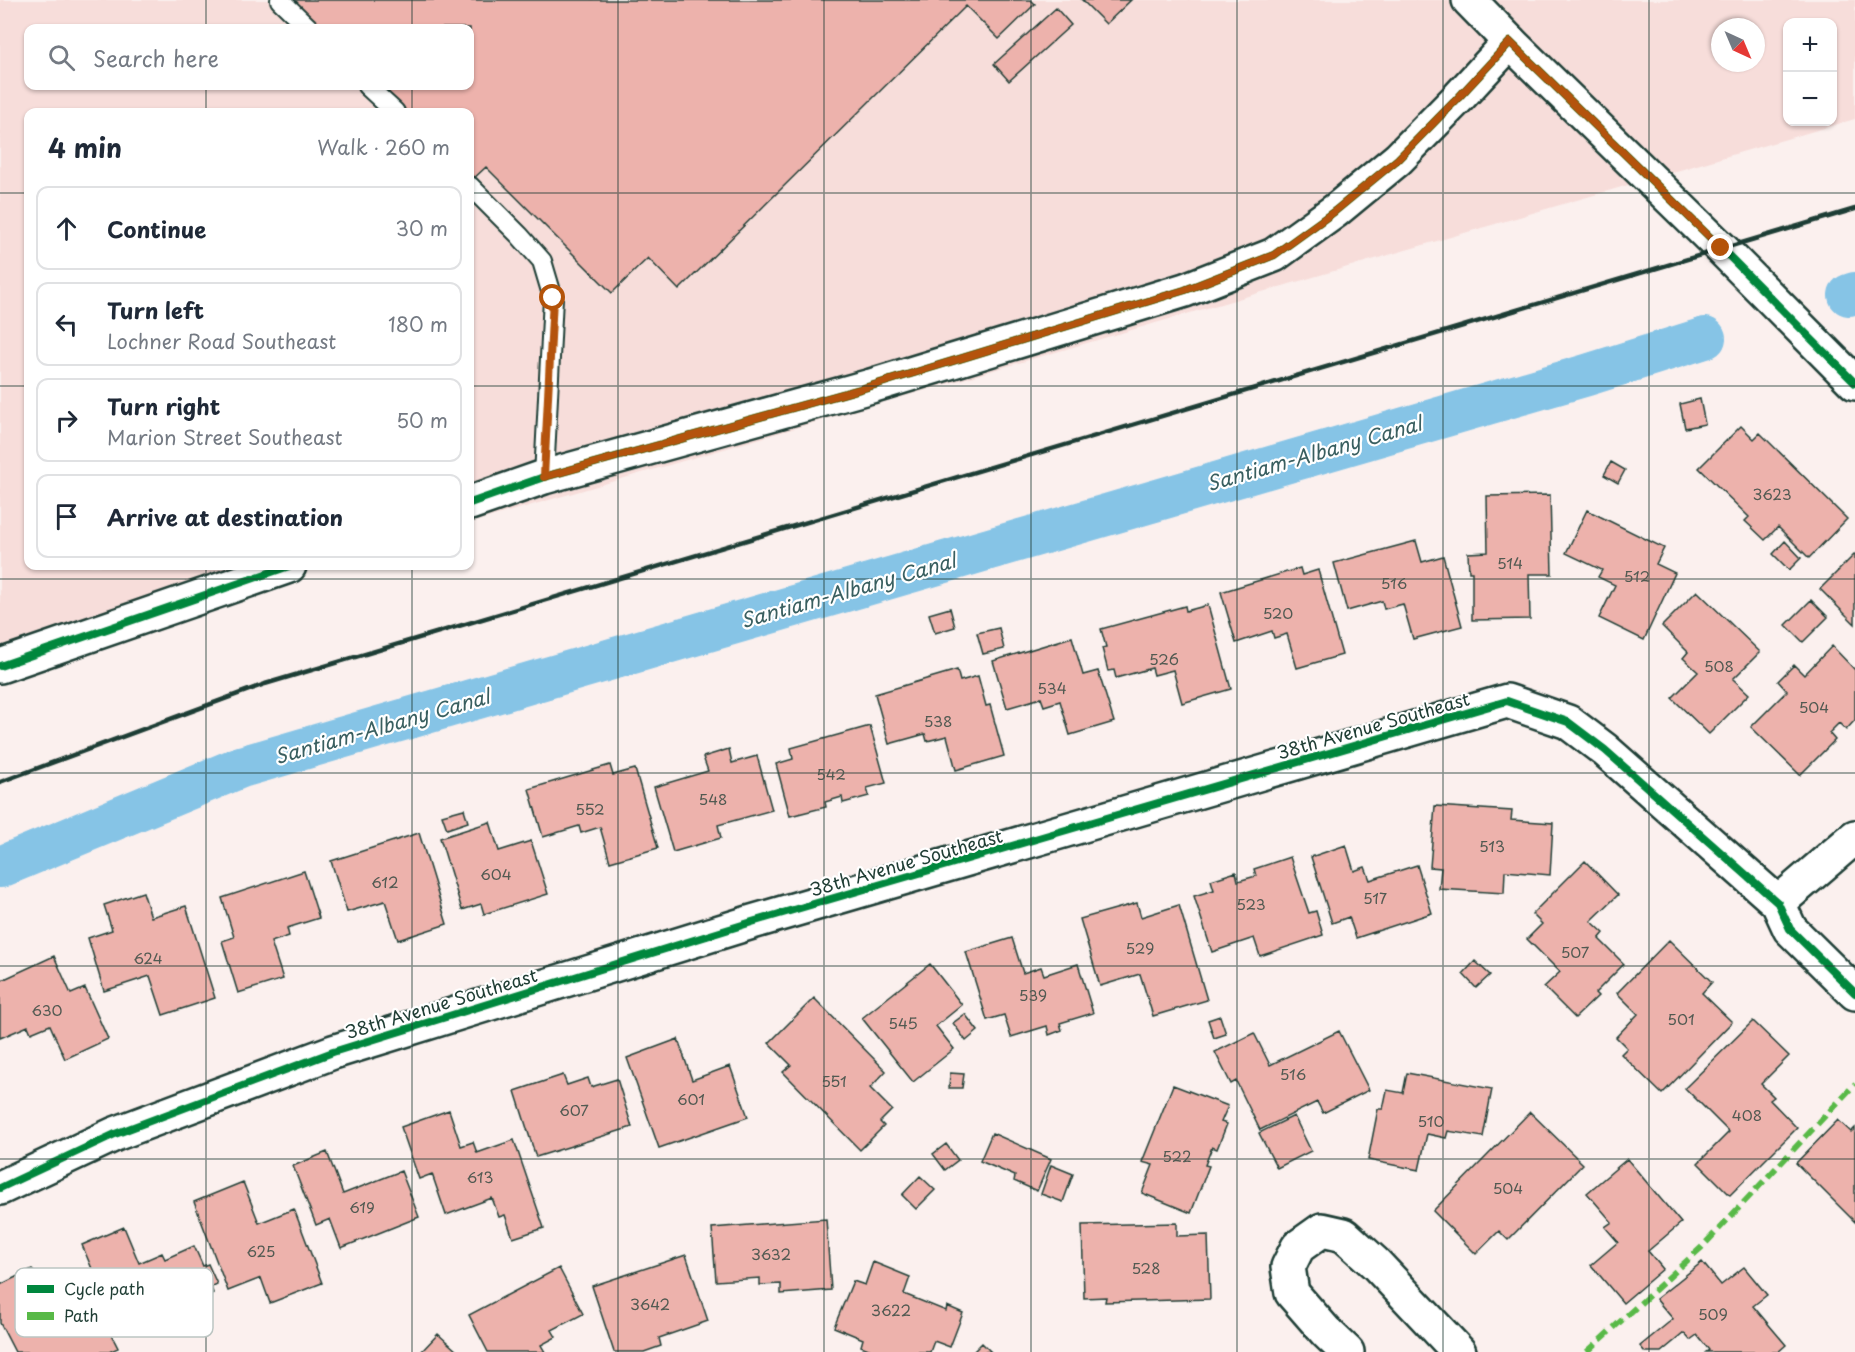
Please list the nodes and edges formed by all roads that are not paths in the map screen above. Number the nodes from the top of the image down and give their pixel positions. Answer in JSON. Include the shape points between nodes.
{"nodes":[{"id":1,"x":280,"y":0,"type":"edge"},
{"id":2,"x":1469,"y":0,"type":"edge"},
{"id":3,"x":305,"y":24,"type":"edge"},
{"id":4,"x":1510,"y":42,"type":"junction"},
{"id":5,"x":371,"y":90,"type":"edge"},
{"id":6,"x":391,"y":108,"type":"edge"},
{"id":7,"x":474,"y":190,"type":"edge"},
{"id":8,"x":1855,"y":383,"type":"edge"},
{"id":9,"x":544,"y":477,"type":"junction"},
{"id":10,"x":474,"y":502,"type":"edge"},
{"id":11,"x":277,"y":570,"type":"edge"},
{"id":12,"x":0,"y":666,"type":"edge"},
{"id":13,"x":1855,"y":837,"type":"edge"},
{"id":14,"x":1778,"y":903,"type":"junction"},
{"id":15,"x":1855,"y":993,"type":"edge"},
{"id":16,"x":0,"y":1188,"type":"edge"},
{"id":17,"x":1347,"y":1352,"type":"edge"},
{"id":18,"x":1459,"y":1352,"type":"edge"}],
"edges":[{"from":1,"to":3,"type":"lane"},
{"from":2,"to":4,"type":"street"},
{"from":4,"to":8,"type":"street"},
{"from":4,"to":9,"type":"street","via":[[1398,159],[1274,255],[1185,290],[871,386]]},
{"from":5,"to":6,"type":"lane"},
{"from":7,"to":9,"type":"lane","via":[[542,261],[553,298]]},
{"from":9,"to":10,"type":"street"},
{"from":11,"to":12,"type":"street"},
{"from":13,"to":14,"type":"street"},
{"from":14,"to":15,"type":"street","via":[[1790,929]]},
{"from":14,"to":16,"type":"street","name":"38th Avenue Southeast","via":[[1568,722],[1507,701],[752,922],[333,1052],[115,1134]]},
{"from":17,"to":18,"type":"street","via":[[1292,1293],[1288,1267],[1298,1247],[1322,1230],[1344,1235],[1352,1242]]}]}
